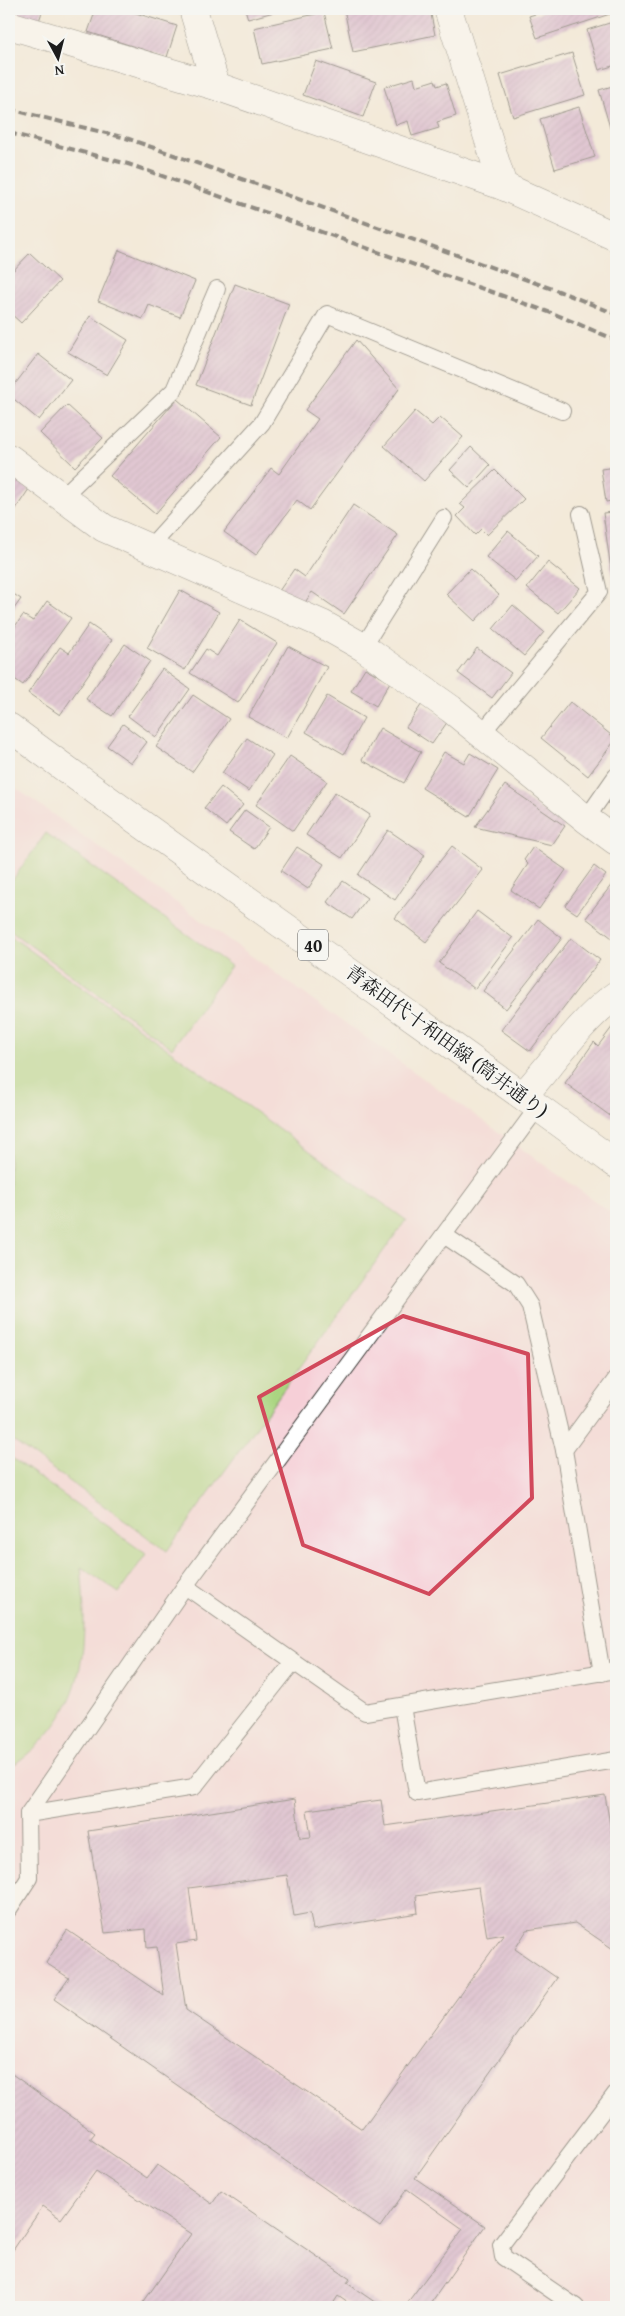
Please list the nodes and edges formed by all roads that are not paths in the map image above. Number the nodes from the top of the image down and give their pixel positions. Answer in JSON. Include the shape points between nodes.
{"nodes":[{"id":1,"x":194,"y":9,"type":"edge"},
{"id":2,"x":448,"y":9,"type":"edge"},
{"id":3,"x":9,"y":25,"type":"edge"},
{"id":4,"x":216,"y":86,"type":"junction"},
{"id":5,"x":502,"y":186,"type":"junction"},
{"id":6,"x":616,"y":237,"type":"edge"},
{"id":7,"x":217,"y":290,"type":"dead end"},
{"id":8,"x":562,"y":411,"type":"dead end"},
{"id":9,"x":9,"y":458,"type":"edge"},
{"id":10,"x":62,"y":497,"type":"junction"},
{"id":11,"x":581,"y":514,"type":"dead end"},
{"id":12,"x":444,"y":518,"type":"dead end"},
{"id":13,"x":150,"y":547,"type":"junction"},
{"id":14,"x":364,"y":646,"type":"junction"},
{"id":15,"x":9,"y":727,"type":"edge"},
{"id":16,"x":482,"y":733,"type":"junction"},
{"id":17,"x":616,"y":776,"type":"edge"},
{"id":18,"x":586,"y":819,"type":"junction"},
{"id":19,"x":616,"y":841,"type":"edge"},
{"id":20,"x":616,"y":995,"type":"edge"},
{"id":21,"x":531,"y":1101,"type":"junction"},
{"id":22,"x":616,"y":1164,"type":"edge"},
{"id":23,"x":444,"y":1235,"type":"junction"},
{"id":24,"x":616,"y":1379,"type":"edge"},
{"id":25,"x":564,"y":1450,"type":"junction"},
{"id":26,"x":185,"y":1586,"type":"junction"},
{"id":27,"x":293,"y":1662,"type":"junction"},
{"id":28,"x":609,"y":1671,"type":"edge"},
{"id":29,"x":402,"y":1706,"type":"junction"},
{"id":30,"x":616,"y":1760,"type":"edge"},
{"id":31,"x":28,"y":1814,"type":"junction"},
{"id":32,"x":9,"y":1909,"type":"edge"},
{"id":33,"x":616,"y":2093,"type":"edge"},
{"id":34,"x":576,"y":2307,"type":"edge"}],
"edges":[{"from":1,"to":4,"type":"street"},
{"from":2,"to":5,"type":"street"},
{"from":3,"to":4,"type":"street"},
{"from":4,"to":5,"type":"street"},
{"from":5,"to":6,"type":"street"},
{"from":7,"to":10,"type":"lane","via":[[174,390]]},
{"from":8,"to":13,"type":"lane","via":[[327,314],[262,423]]},
{"from":9,"to":10,"type":"street"},
{"from":10,"to":13,"type":"street","via":[[104,528]]},
{"from":11,"to":16,"type":"lane","via":[[599,592]]},
{"from":12,"to":14,"type":"lane"},
{"from":13,"to":14,"type":"street"},
{"from":14,"to":16,"type":"street"},
{"from":15,"to":21,"type":"street","name":"青森田代十和田線 (筒井通り)","number":"40","via":[[114,806]]},
{"from":16,"to":18,"type":"street"},
{"from":17,"to":18,"type":"lane"},
{"from":18,"to":19,"type":"street"},
{"from":20,"to":21,"type":"street","via":[[576,1034]]},
{"from":21,"to":22,"type":"street","name":"青森田代十和田線 (筒井通り)","number":"40"},
{"from":21,"to":23,"type":"lane"},
{"from":23,"to":25,"type":"lane","via":[[516,1284],[530,1306]]},
{"from":23,"to":26,"type":"lane"},
{"from":24,"to":25,"type":"lane"},
{"from":25,"to":28,"type":"lane"},
{"from":26,"to":27,"type":"lane"},
{"from":26,"to":31,"type":"lane"},
{"from":27,"to":29,"type":"lane","via":[[365,1712]]},
{"from":27,"to":31,"type":"lane","via":[[194,1788]]},
{"from":28,"to":29,"type":"lane"},
{"from":29,"to":30,"type":"lane","via":[[417,1793]]},
{"from":31,"to":32,"type":"lane","via":[[29,1878]]},
{"from":33,"to":34,"type":"lane","via":[[501,2245],[503,2257]]}]}
